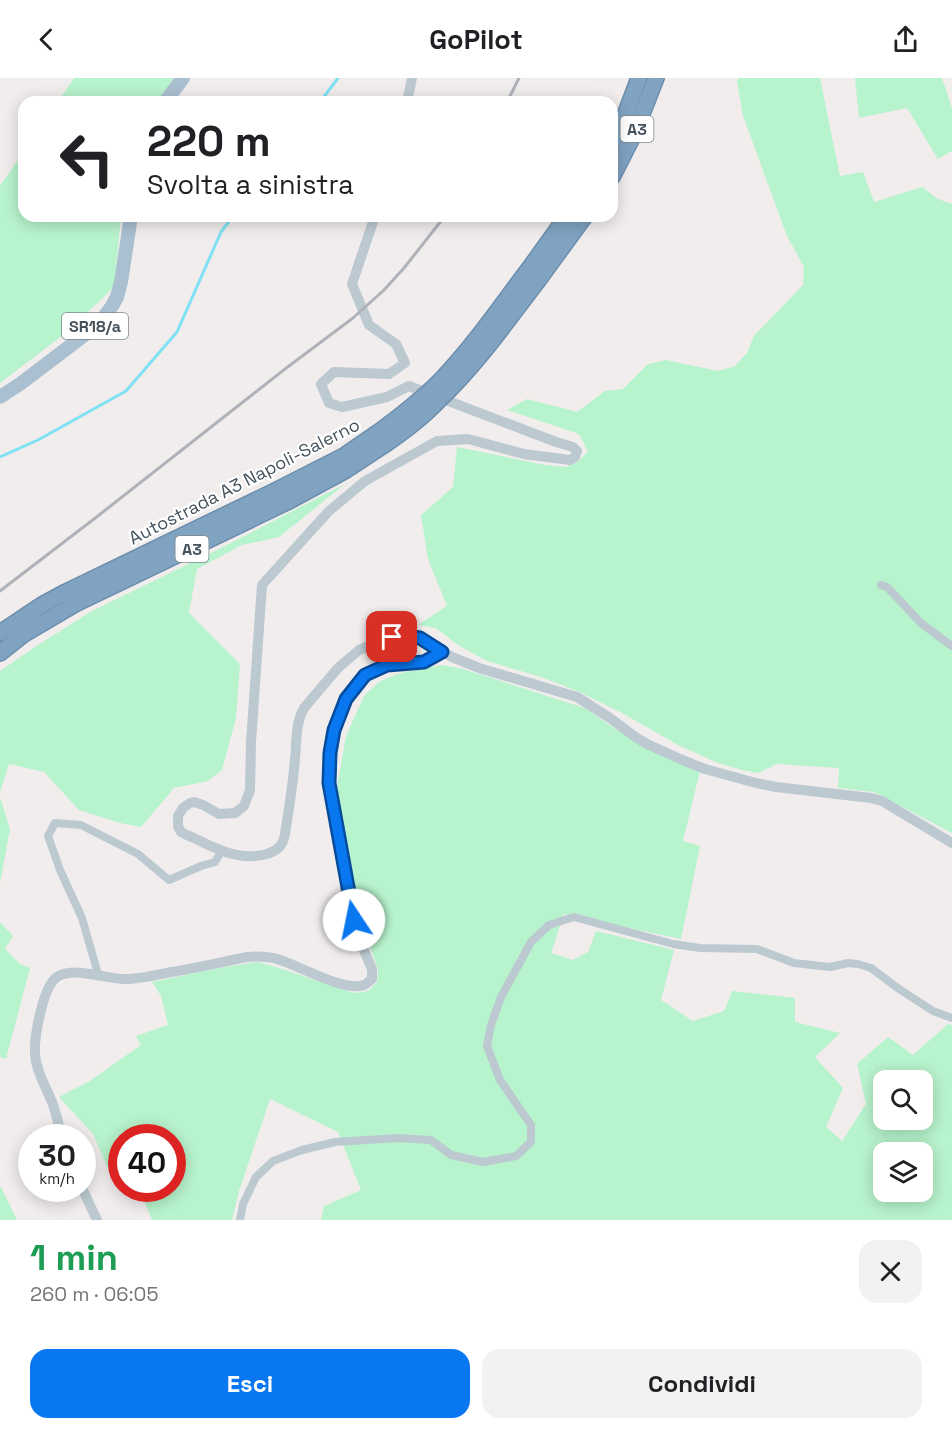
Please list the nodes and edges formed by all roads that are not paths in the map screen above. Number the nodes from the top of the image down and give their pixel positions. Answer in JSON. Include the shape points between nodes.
{"nodes":[{"id":1,"x":183,"y":78,"type":"edge"},
{"id":2,"x":412,"y":78,"type":"edge"},
{"id":3,"x":639,"y":78,"type":"edge"},
{"id":4,"x":656,"y":78,"type":"edge"},
{"id":5,"x":170,"y":96,"type":"edge"},
{"id":6,"x":408,"y":96,"type":"edge"},
{"id":7,"x":618,"y":130,"type":"edge"},
{"id":8,"x":618,"y":165,"type":"edge"},
{"id":9,"x":130,"y":222,"type":"edge"},
{"id":10,"x":373,"y":222,"type":"edge"},
{"id":11,"x":564,"y":222,"type":"edge"},
{"id":12,"x":580,"y":222,"type":"edge"},
{"id":13,"x":534,"y":274,"type":"junction"},
{"id":14,"x":0,"y":397,"type":"edge"},
{"id":15,"x":380,"y":440,"type":"junction"},
{"id":16,"x":880,"y":585,"type":"dead end"},
{"id":17,"x":0,"y":633,"type":"edge"},
{"id":18,"x":952,"y":646,"type":"edge"},
{"id":19,"x":442,"y":652,"type":"junction"},
{"id":20,"x":0,"y":653,"type":"edge"},
{"id":21,"x":952,"y":843,"type":"edge"},
{"id":22,"x":221,"y":852,"type":"junction"},
{"id":23,"x":98,"y":974,"type":"junction"},
{"id":24,"x":952,"y":1018,"type":"edge"},
{"id":25,"x":59,"y":1124,"type":"edge"},
{"id":26,"x":89,"y":1202,"type":"edge"},
{"id":27,"x":97,"y":1220,"type":"edge"},
{"id":28,"x":240,"y":1220,"type":"edge"}],
"edges":[{"from":1,"to":5,"type":"main road"},
{"from":2,"to":6,"type":"street"},
{"from":3,"to":7,"type":"highway","number":"A3"},
{"from":4,"to":8,"type":"highway","number":"A3"},
{"from":9,"to":14,"type":"main road","number":"SR18/a","via":[[117,297],[99,324]]},
{"from":10,"to":22,"type":"street","via":[[352,284],[369,325],[396,344],[405,363],[389,374],[334,372],[321,384],[329,403],[342,407],[387,397],[409,386],[577,451],[570,460],[524,454],[468,439],[437,441],[365,481],[329,511],[276,569],[262,585],[250,790],[244,806],[235,813],[219,814],[194,802],[186,805],[178,816],[181,832]]},
{"from":11,"to":13,"type":"highway","name":"Autostrada A3 Napoli-Salerno","number":"A3"},
{"from":12,"to":13,"type":"highway","name":"Autostrada A3 Napoli-Salerno","number":"A3"},
{"from":13,"to":15,"type":"highway","name":"Autostrada A3 Napoli-Salerno","number":"A3","bridge":true,"via":[[439,382]]},
{"from":15,"to":17,"type":"highway","name":"Autostrada A3 Napoli-Salerno","number":"A3","via":[[66,592]]},
{"from":15,"to":20,"type":"highway","name":"Autostrada A3 Napoli-Salerno","number":"A3","via":[[346,470],[75,604]]},
{"from":16,"to":18,"type":"street"},
{"from":19,"to":21,"type":"street","via":[[479,668],[577,697],[634,736],[680,759],[776,787],[882,801]]},
{"from":19,"to":22,"type":"street","via":[[420,638],[405,636],[375,643],[348,659],[300,715],[283,843],[272,852],[254,856]]},
{"from":19,"to":23,"type":"street","via":[[424,662],[387,665],[365,675],[346,699],[334,730],[329,783],[355,930],[372,969],[369,982],[356,986],[342,983],[262,956],[145,977],[126,979]]},
{"from":22,"to":23,"type":"street","via":[[215,862],[169,880],[138,854],[81,825],[55,823],[48,836],[82,918]]},
{"from":23,"to":25,"type":"street","via":[[71,973],[55,978],[36,1028],[35,1056]]},
{"from":24,"to":28,"type":"street","via":[[933,1011],[871,968],[858,964],[830,967],[794,963],[757,949],[673,944],[574,917],[549,925],[531,942],[501,996],[491,1025],[487,1046],[500,1080],[531,1125],[531,1142],[516,1156],[483,1162],[451,1155],[431,1140],[334,1142],[273,1161],[256,1177]]},
{"from":26,"to":27,"type":"street"}]}
